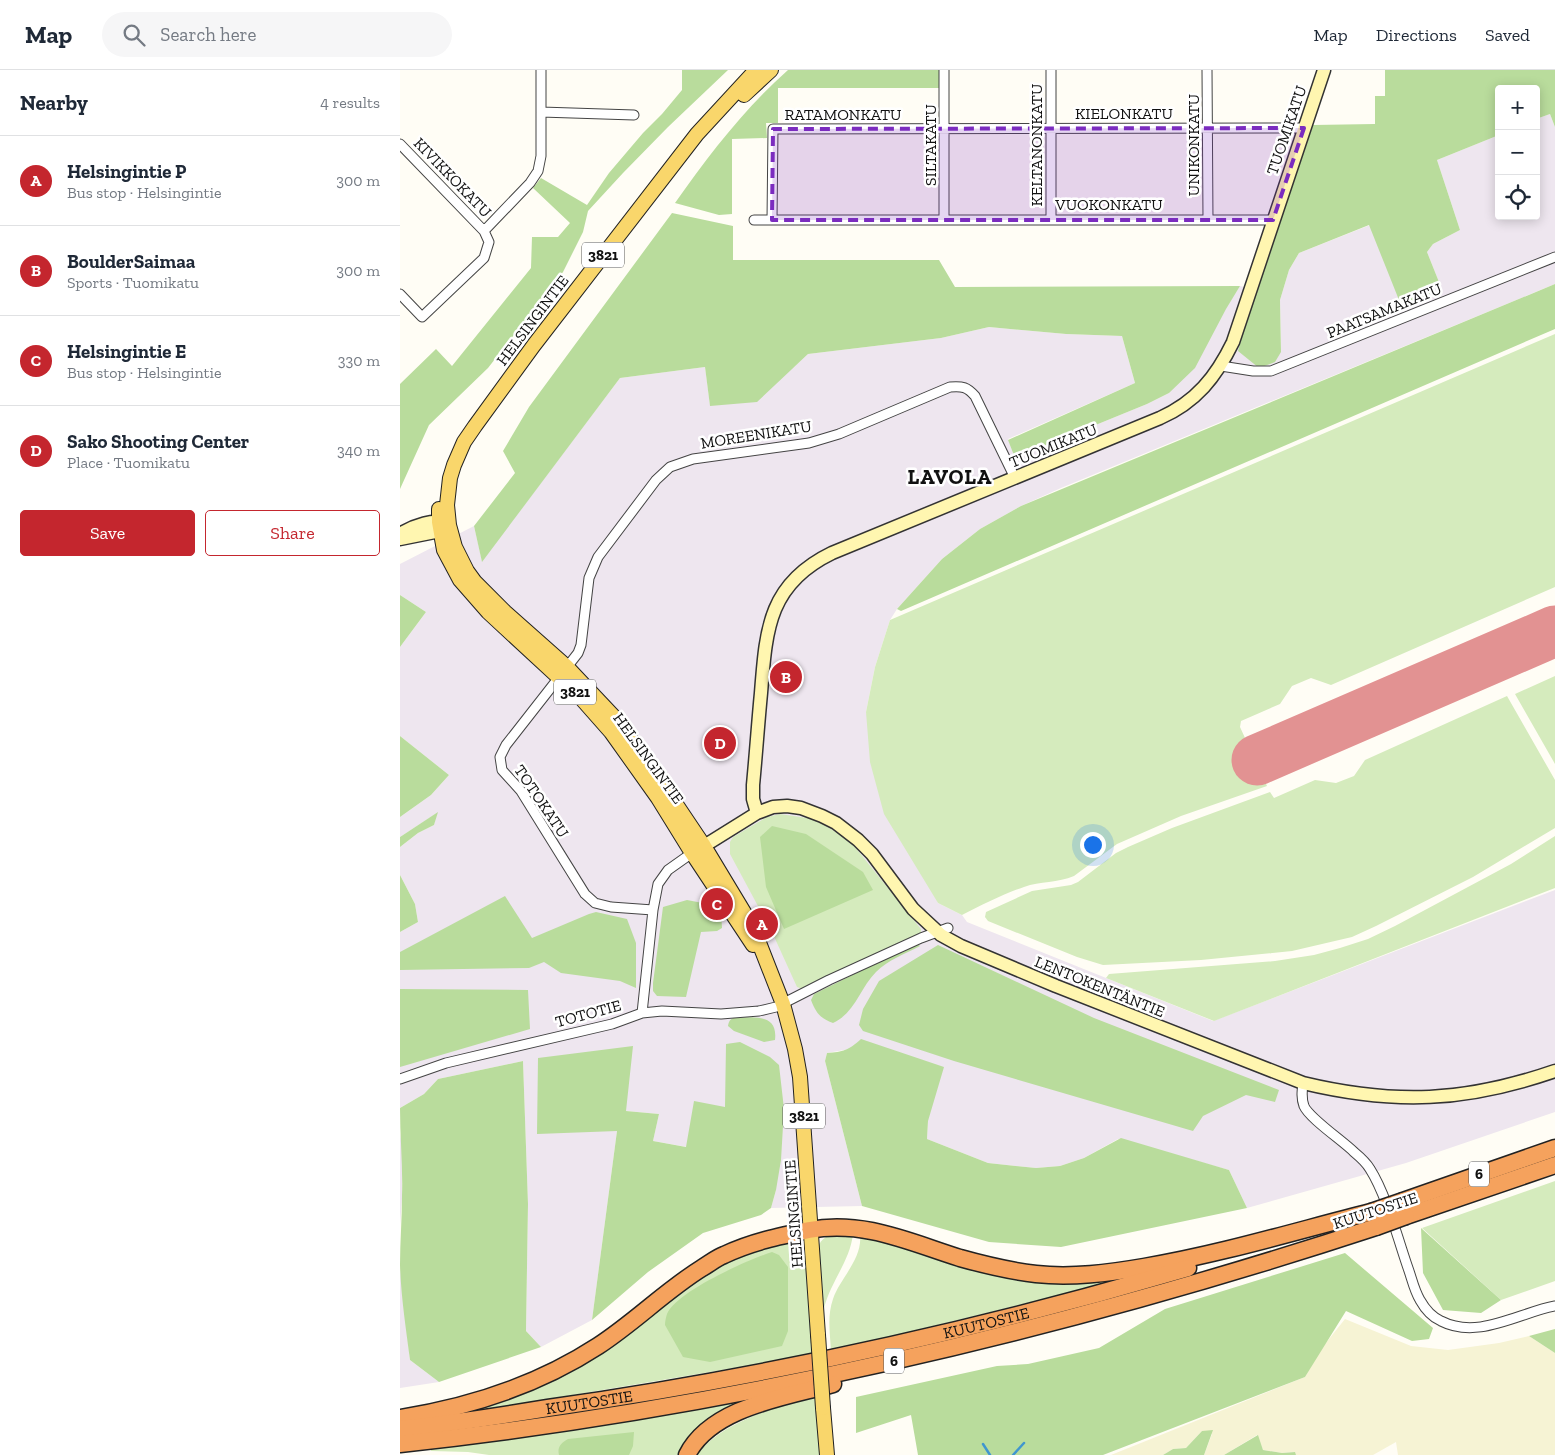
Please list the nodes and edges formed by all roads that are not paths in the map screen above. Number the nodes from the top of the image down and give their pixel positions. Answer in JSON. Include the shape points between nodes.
{"nodes":[{"id":1,"x":541,"y":70,"type":"edge"},
{"id":2,"x":756,"y":70,"type":"edge"},
{"id":3,"x":771,"y":70,"type":"edge"},
{"id":4,"x":944,"y":70,"type":"edge"},
{"id":5,"x":1051,"y":70,"type":"edge"},
{"id":6,"x":1207,"y":70,"type":"edge"},
{"id":7,"x":1324,"y":70,"type":"edge"},
{"id":8,"x":541,"y":112,"type":"junction"},
{"id":9,"x":634,"y":115,"type":"dead end"},
{"id":10,"x":944,"y":128,"type":"junction"},
{"id":11,"x":1051,"y":128,"type":"junction"},
{"id":12,"x":1208,"y":128,"type":"junction"},
{"id":13,"x":1304,"y":128,"type":"junction"},
{"id":14,"x":400,"y":144,"type":"edge"},
{"id":15,"x":673,"y":166,"type":"junction"},
{"id":16,"x":754,"y":220,"type":"dead end"},
{"id":17,"x":772,"y":220,"type":"junction"},
{"id":18,"x":944,"y":220,"type":"junction"},
{"id":19,"x":1051,"y":220,"type":"junction"},
{"id":20,"x":1208,"y":220,"type":"junction"},
{"id":21,"x":1273,"y":220,"type":"junction"},
{"id":22,"x":484,"y":230,"type":"junction"},
{"id":23,"x":1555,"y":257,"type":"edge"},
{"id":24,"x":400,"y":294,"type":"edge"},
{"id":25,"x":1221,"y":366,"type":"junction"},
{"id":26,"x":1015,"y":478,"type":"junction"},
{"id":27,"x":443,"y":526,"type":"junction"},
{"id":28,"x":400,"y":534,"type":"edge"},
{"id":29,"x":400,"y":539,"type":"edge"},
{"id":30,"x":563,"y":672,"type":"junction"},
{"id":31,"x":757,"y":813,"type":"junction"},
{"id":32,"x":698,"y":850,"type":"junction"},
{"id":33,"x":653,"y":910,"type":"junction"},
{"id":34,"x":943,"y":929,"type":"junction"},
{"id":35,"x":783,"y":1004,"type":"junction"},
{"id":36,"x":642,"y":1012,"type":"junction"},
{"id":37,"x":1555,"y":1071,"type":"edge"},
{"id":38,"x":400,"y":1079,"type":"edge"},
{"id":39,"x":1303,"y":1083,"type":"junction"},
{"id":40,"x":1555,"y":1148,"type":"edge"},
{"id":41,"x":1555,"y":1165,"type":"edge"},
{"id":42,"x":1405,"y":1209,"type":"junction"},
{"id":43,"x":1374,"y":1219,"type":"junction"},
{"id":44,"x":812,"y":1230,"type":"junction"},
{"id":45,"x":1555,"y":1306,"type":"edge"},
{"id":46,"x":1039,"y":1327,"type":"junction"},
{"id":47,"x":400,"y":1418,"type":"edge"},
{"id":48,"x":400,"y":1429,"type":"edge"},
{"id":49,"x":400,"y":1444,"type":"edge"},
{"id":50,"x":687,"y":1455,"type":"edge"},
{"id":51,"x":827,"y":1455,"type":"edge"}],
"edges":[{"from":1,"to":8,"type":"street","name":"KIVIKKOKATU"},
{"from":2,"to":15,"type":"main road","name":"HELSINGINTIE","number":"3821","via":[[697,134]]},
{"from":3,"to":15,"type":"main road","name":"HELSINGINTIE","number":"3821"},
{"from":4,"to":10,"type":"street","name":"SILTAKATU"},
{"from":5,"to":11,"type":"street","name":"KELTANONKATU"},
{"from":6,"to":12,"type":"street","name":"UNIKONKATU"},
{"from":7,"to":13,"type":"street","name":"TUOMIKATU"},
{"from":8,"to":9,"type":"street"},
{"from":8,"to":22,"type":"street","name":"KIVIKKOKATU","via":[[538,172]]},
{"from":10,"to":11,"type":"street","name":"KIELONKATU"},
{"from":10,"to":17,"type":"street","name":"RATAMONKATU","via":[[773,129]]},
{"from":10,"to":18,"type":"street","name":"SILTAKATU"},
{"from":11,"to":12,"type":"street","name":"KIELONKATU"},
{"from":11,"to":19,"type":"street","name":"KELTANONKATU"},
{"from":12,"to":13,"type":"street","name":"KIELONKATU"},
{"from":12,"to":20,"type":"street","name":"UNIKONKATU"},
{"from":13,"to":21,"type":"street","name":"TUOMIKATU"},
{"from":14,"to":22,"type":"street","name":"KIVIKKOKATU"},
{"from":15,"to":27,"type":"main road","name":"HELSINGINTIE","number":"3821","via":[[475,426],[458,455],[450,478]]},
{"from":16,"to":17,"type":"street"},
{"from":17,"to":18,"type":"street"},
{"from":18,"to":19,"type":"street","name":"VUOKONKATU"},
{"from":19,"to":20,"type":"street","name":"VUOKONKATU"},
{"from":20,"to":21,"type":"street","name":"VUOKONKATU"},
{"from":21,"to":25,"type":"street","name":"TUOMIKATU","via":[[1233,342]]},
{"from":22,"to":24,"type":"street","via":[[489,242],[484,258],[422,317]]},
{"from":23,"to":25,"type":"street","name":"PAATSAMAKATU","via":[[1271,371]]},
{"from":25,"to":26,"type":"street","name":"TUOMIKATU","via":[[1189,402],[1172,413]]},
{"from":26,"to":30,"type":"street","name":"MOREENIKATU","via":[[976,396],[961,386],[950,387],[839,434],[809,443],[693,459],[670,467],[656,480],[598,557],[588,584],[581,645]]},
{"from":26,"to":31,"type":"street","name":"TUOMIKATU","via":[[832,553],[811,564],[785,591],[773,615],[765,648],[752,792]]},
{"from":27,"to":28,"type":"street","via":[[420,525]]},
{"from":27,"to":29,"type":"street"},
{"from":27,"to":30,"type":"main road","name":"HELSINGINTIE","number":"3821","via":[[475,582]]},
{"from":30,"to":32,"type":"main road","name":"HELSINGINTIE","number":"3821","via":[[594,695],[633,741]]},
{"from":30,"to":33,"type":"street","name":"TOTOKATU","via":[[506,745],[500,757],[502,770],[521,791],[585,894],[595,903],[611,907]]},
{"from":31,"to":32,"type":"street","name":"LENTOKENTÄNTIE"},
{"from":31,"to":34,"type":"street","name":"LENTOKENTÄNTIE","via":[[787,806],[801,808],[836,824],[872,854],[913,909]]},
{"from":32,"to":33,"type":"street","name":"TOTOTIE","via":[[663,876],[658,884]]},
{"from":32,"to":35,"type":"main road","name":"HELSINGINTIE","number":"3821","via":[[748,919]]},
{"from":33,"to":36,"type":"street","name":"TOTOTIE"},
{"from":34,"to":35,"type":"street"},
{"from":34,"to":39,"type":"street","name":"LENTOKENTÄNTIE","via":[[961,946],[992,960]]},
{"from":35,"to":36,"type":"street","via":[[759,1011],[721,1014]]},
{"from":35,"to":44,"type":"main road","name":"HELSINGINTIE","number":"3821","via":[[800,1077]]},
{"from":36,"to":38,"type":"street","name":"TOTOTIE","via":[[612,1024],[455,1061]]},
{"from":37,"to":39,"type":"street","name":"LENTOKENTÄNTIE","via":[[1483,1092],[1428,1098],[1344,1093]]},
{"from":39,"to":45,"type":"street","via":[[1304,1107],[1370,1168],[1416,1292],[1431,1314],[1447,1324],[1471,1328]]},
{"from":40,"to":42,"type":"highway","name":"KUUTOSTIE","number":"6"},
{"from":41,"to":42,"type":"highway","name":"KUUTOSTIE","number":"6"},
{"from":42,"to":43,"type":"highway","name":"KUUTOSTIE","number":"6","bridge":true},
{"from":43,"to":44,"type":"highway","via":[[1174,1262],[1106,1273],[1063,1275],[998,1268],[881,1232],[843,1228]]},
{"from":43,"to":46,"type":"highway","name":"KUUTOSTIE","number":"6","via":[[1264,1263]]},
{"from":43,"to":48,"type":"highway","name":"KUUTOSTIE","number":"6","via":[[1007,1318],[854,1353],[611,1399]]},
{"from":44,"to":47,"type":"highway","via":[[763,1240],[723,1255],[684,1279],[600,1345],[545,1376],[481,1400]]},
{"from":44,"to":51,"type":"main road","name":"HELSINGINTIE","number":"3821","bridge":true},
{"from":46,"to":49,"type":"highway","name":"KUUTOSTIE","number":"6","via":[[752,1391],[614,1415]]},
{"from":46,"to":50,"type":"highway","via":[[752,1407],[710,1426]]}]}
